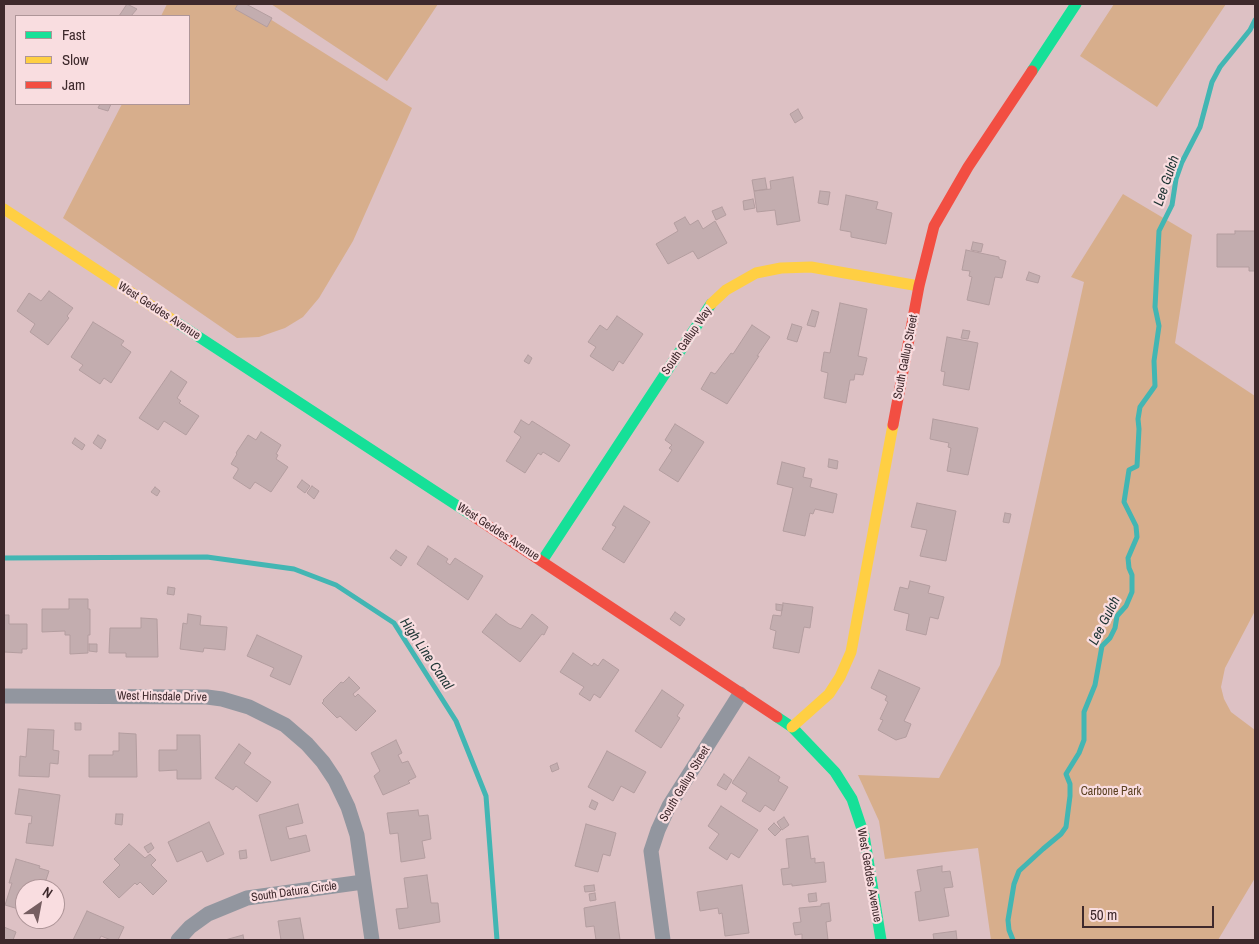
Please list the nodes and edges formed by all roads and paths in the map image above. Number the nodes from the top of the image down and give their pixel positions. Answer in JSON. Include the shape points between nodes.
{"nodes":[{"id":1,"x":1076,"y":4,"type":"edge"},
{"id":2,"x":4,"y":209,"type":"edge"},
{"id":3,"x":919,"y":286,"type":"junction"},
{"id":4,"x":542,"y":561,"type":"junction"},
{"id":5,"x":740,"y":694,"type":"junction"},
{"id":6,"x":4,"y":696,"type":"edge"},
{"id":7,"x":792,"y":727,"type":"junction"},
{"id":8,"x":363,"y":882,"type":"junction"},
{"id":9,"x":178,"y":940,"type":"edge"},
{"id":10,"x":372,"y":940,"type":"edge"},
{"id":11,"x":663,"y":940,"type":"edge"},
{"id":12,"x":881,"y":940,"type":"edge"}],
"edges":[{"from":1,"to":3,"type":"street","name":"South Gallup Street","via":[[943,208],[934,226]]},
{"from":2,"to":4,"type":"street","name":"West Geddes Avenue"},
{"from":3,"to":4,"type":"street","name":"South Gallup Way","via":[[811,267],[756,273],[726,290],[700,319]]},
{"from":3,"to":7,"type":"street","name":"South Gallup Street","via":[[851,652],[829,694]]},
{"from":4,"to":5,"type":"street","name":"West Geddes Avenue"},
{"from":5,"to":7,"type":"street","name":"West Geddes Avenue"},
{"from":5,"to":11,"type":"street","name":"South Gallup Street","via":[[670,806],[651,851]]},
{"from":6,"to":8,"type":"street","name":"West Hinsdale Drive","via":[[207,697],[249,707],[271,717],[286,725],[307,744],[335,780],[357,835]]},
{"from":7,"to":12,"type":"street","name":"West Geddes Avenue","via":[[835,772],[852,799],[864,835]]},
{"from":8,"to":9,"type":"street","name":"South Datura Circle","via":[[246,898],[208,914]]},
{"from":8,"to":10,"type":"street","name":"West Hinsdale Drive"}]}
